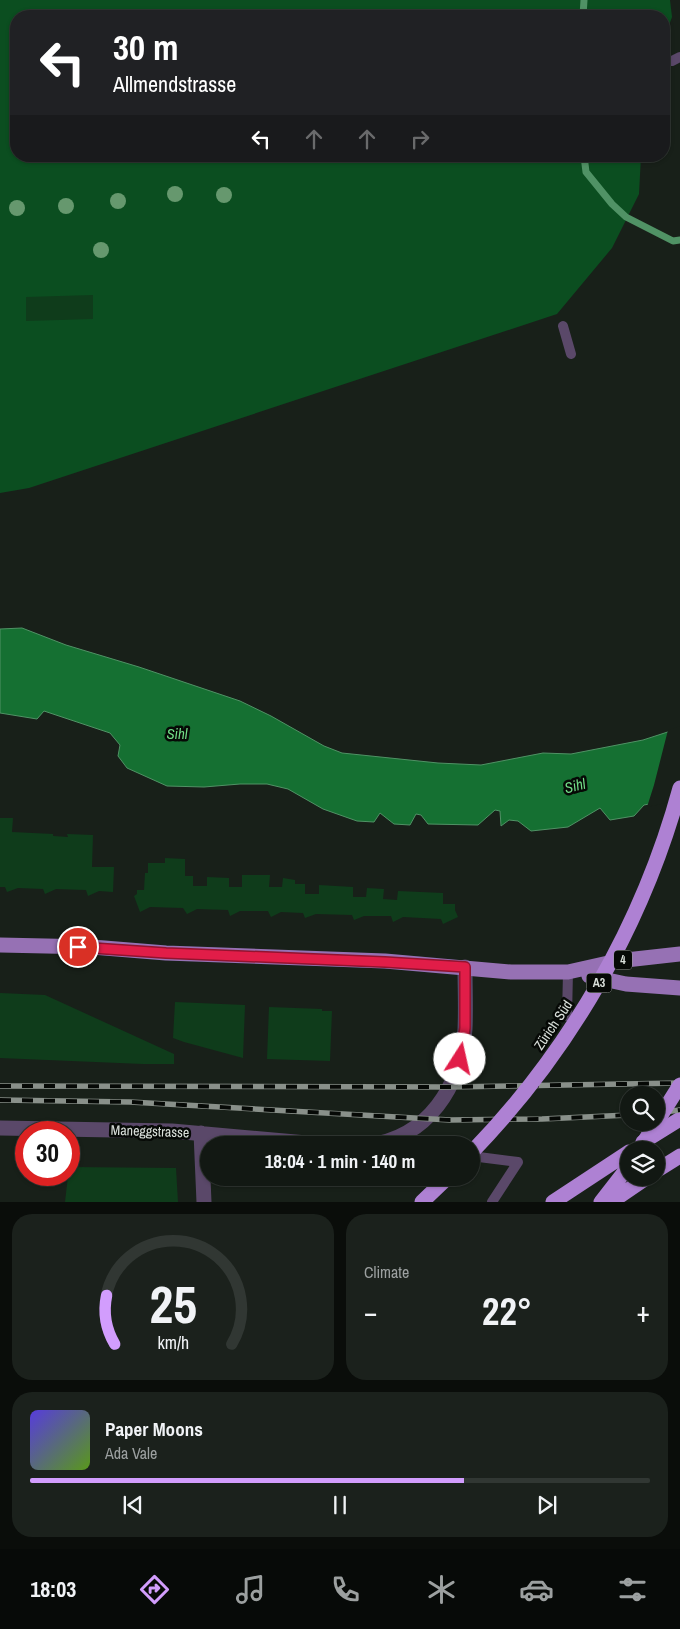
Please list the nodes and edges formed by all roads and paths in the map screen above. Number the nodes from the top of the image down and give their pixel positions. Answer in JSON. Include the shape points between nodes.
{"nodes":[{"id":1,"x":563,"y":326,"type":"dead end"},
{"id":2,"x":571,"y":354,"type":"dead end"},
{"id":3,"x":680,"y":788,"type":"edge"},
{"id":4,"x":0,"y":945,"type":"edge"},
{"id":5,"x":680,"y":954,"type":"edge"},
{"id":6,"x":465,"y":967,"type":"junction"},
{"id":7,"x":568,"y":972,"type":"junction"},
{"id":8,"x":680,"y":988,"type":"edge"},
{"id":9,"x":566,"y":1016,"type":"dead end"},
{"id":10,"x":680,"y":1085,"type":"edge"},
{"id":11,"x":680,"y":1119,"type":"edge"},
{"id":12,"x":0,"y":1128,"type":"edge"},
{"id":13,"x":201,"y":1133,"type":"junction"},
{"id":14,"x":233,"y":1136,"type":"edge"},
{"id":15,"x":401,"y":1136,"type":"edge"},
{"id":16,"x":645,"y":1141,"type":"edge"},
{"id":17,"x":646,"y":1141,"type":"edge"},
{"id":18,"x":480,"y":1145,"type":"edge"},
{"id":19,"x":480,"y":1156,"type":"edge"},
{"id":20,"x":680,"y":1156,"type":"edge"},
{"id":21,"x":620,"y":1158,"type":"edge"},
{"id":22,"x":665,"y":1165,"type":"edge"},
{"id":23,"x":620,"y":1178,"type":"edge"},
{"id":24,"x":439,"y":1186,"type":"edge"},
{"id":25,"x":634,"y":1186,"type":"edge"},
{"id":26,"x":204,"y":1202,"type":"edge"},
{"id":27,"x":422,"y":1202,"type":"edge"},
{"id":28,"x":492,"y":1202,"type":"edge"},
{"id":29,"x":553,"y":1202,"type":"edge"},
{"id":30,"x":601,"y":1202,"type":"edge"},
{"id":31,"x":611,"y":1202,"type":"edge"}],
"edges":[{"from":1,"to":2,"type":"lane"},
{"from":3,"to":18,"type":"highway","name":"Zürich Süd","number":"A3","bridge":true,"via":[[654,868],[600,981],[530,1086]]},
{"from":4,"to":6,"type":"main road","number":"4"},
{"from":5,"to":7,"type":"main road","number":"4","via":[[617,961]]},
{"from":6,"to":7,"type":"main road","number":"4","via":[[511,972]]},
{"from":6,"to":15,"type":"street","via":[[464,1037],[457,1071],[440,1103],[416,1128]]},
{"from":7,"to":8,"type":"main road","number":"4","via":[[626,984]]},
{"from":7,"to":9,"type":"lane"},
{"from":10,"to":16,"type":"highway","bridge":true},
{"from":11,"to":17,"type":"highway","bridge":true},
{"from":12,"to":13,"type":"street","name":"Maneggstrasse"},
{"from":13,"to":14,"type":"street","name":"Maneggstrasse"},
{"from":13,"to":26,"type":"street"},
{"from":19,"to":28,"type":"lane","via":[[518,1162]]},
{"from":20,"to":22,"type":"highway"},
{"from":21,"to":29,"type":"highway"},
{"from":23,"to":30,"type":"highway"},
{"from":24,"to":27,"type":"highway"},
{"from":25,"to":31,"type":"highway"}]}
